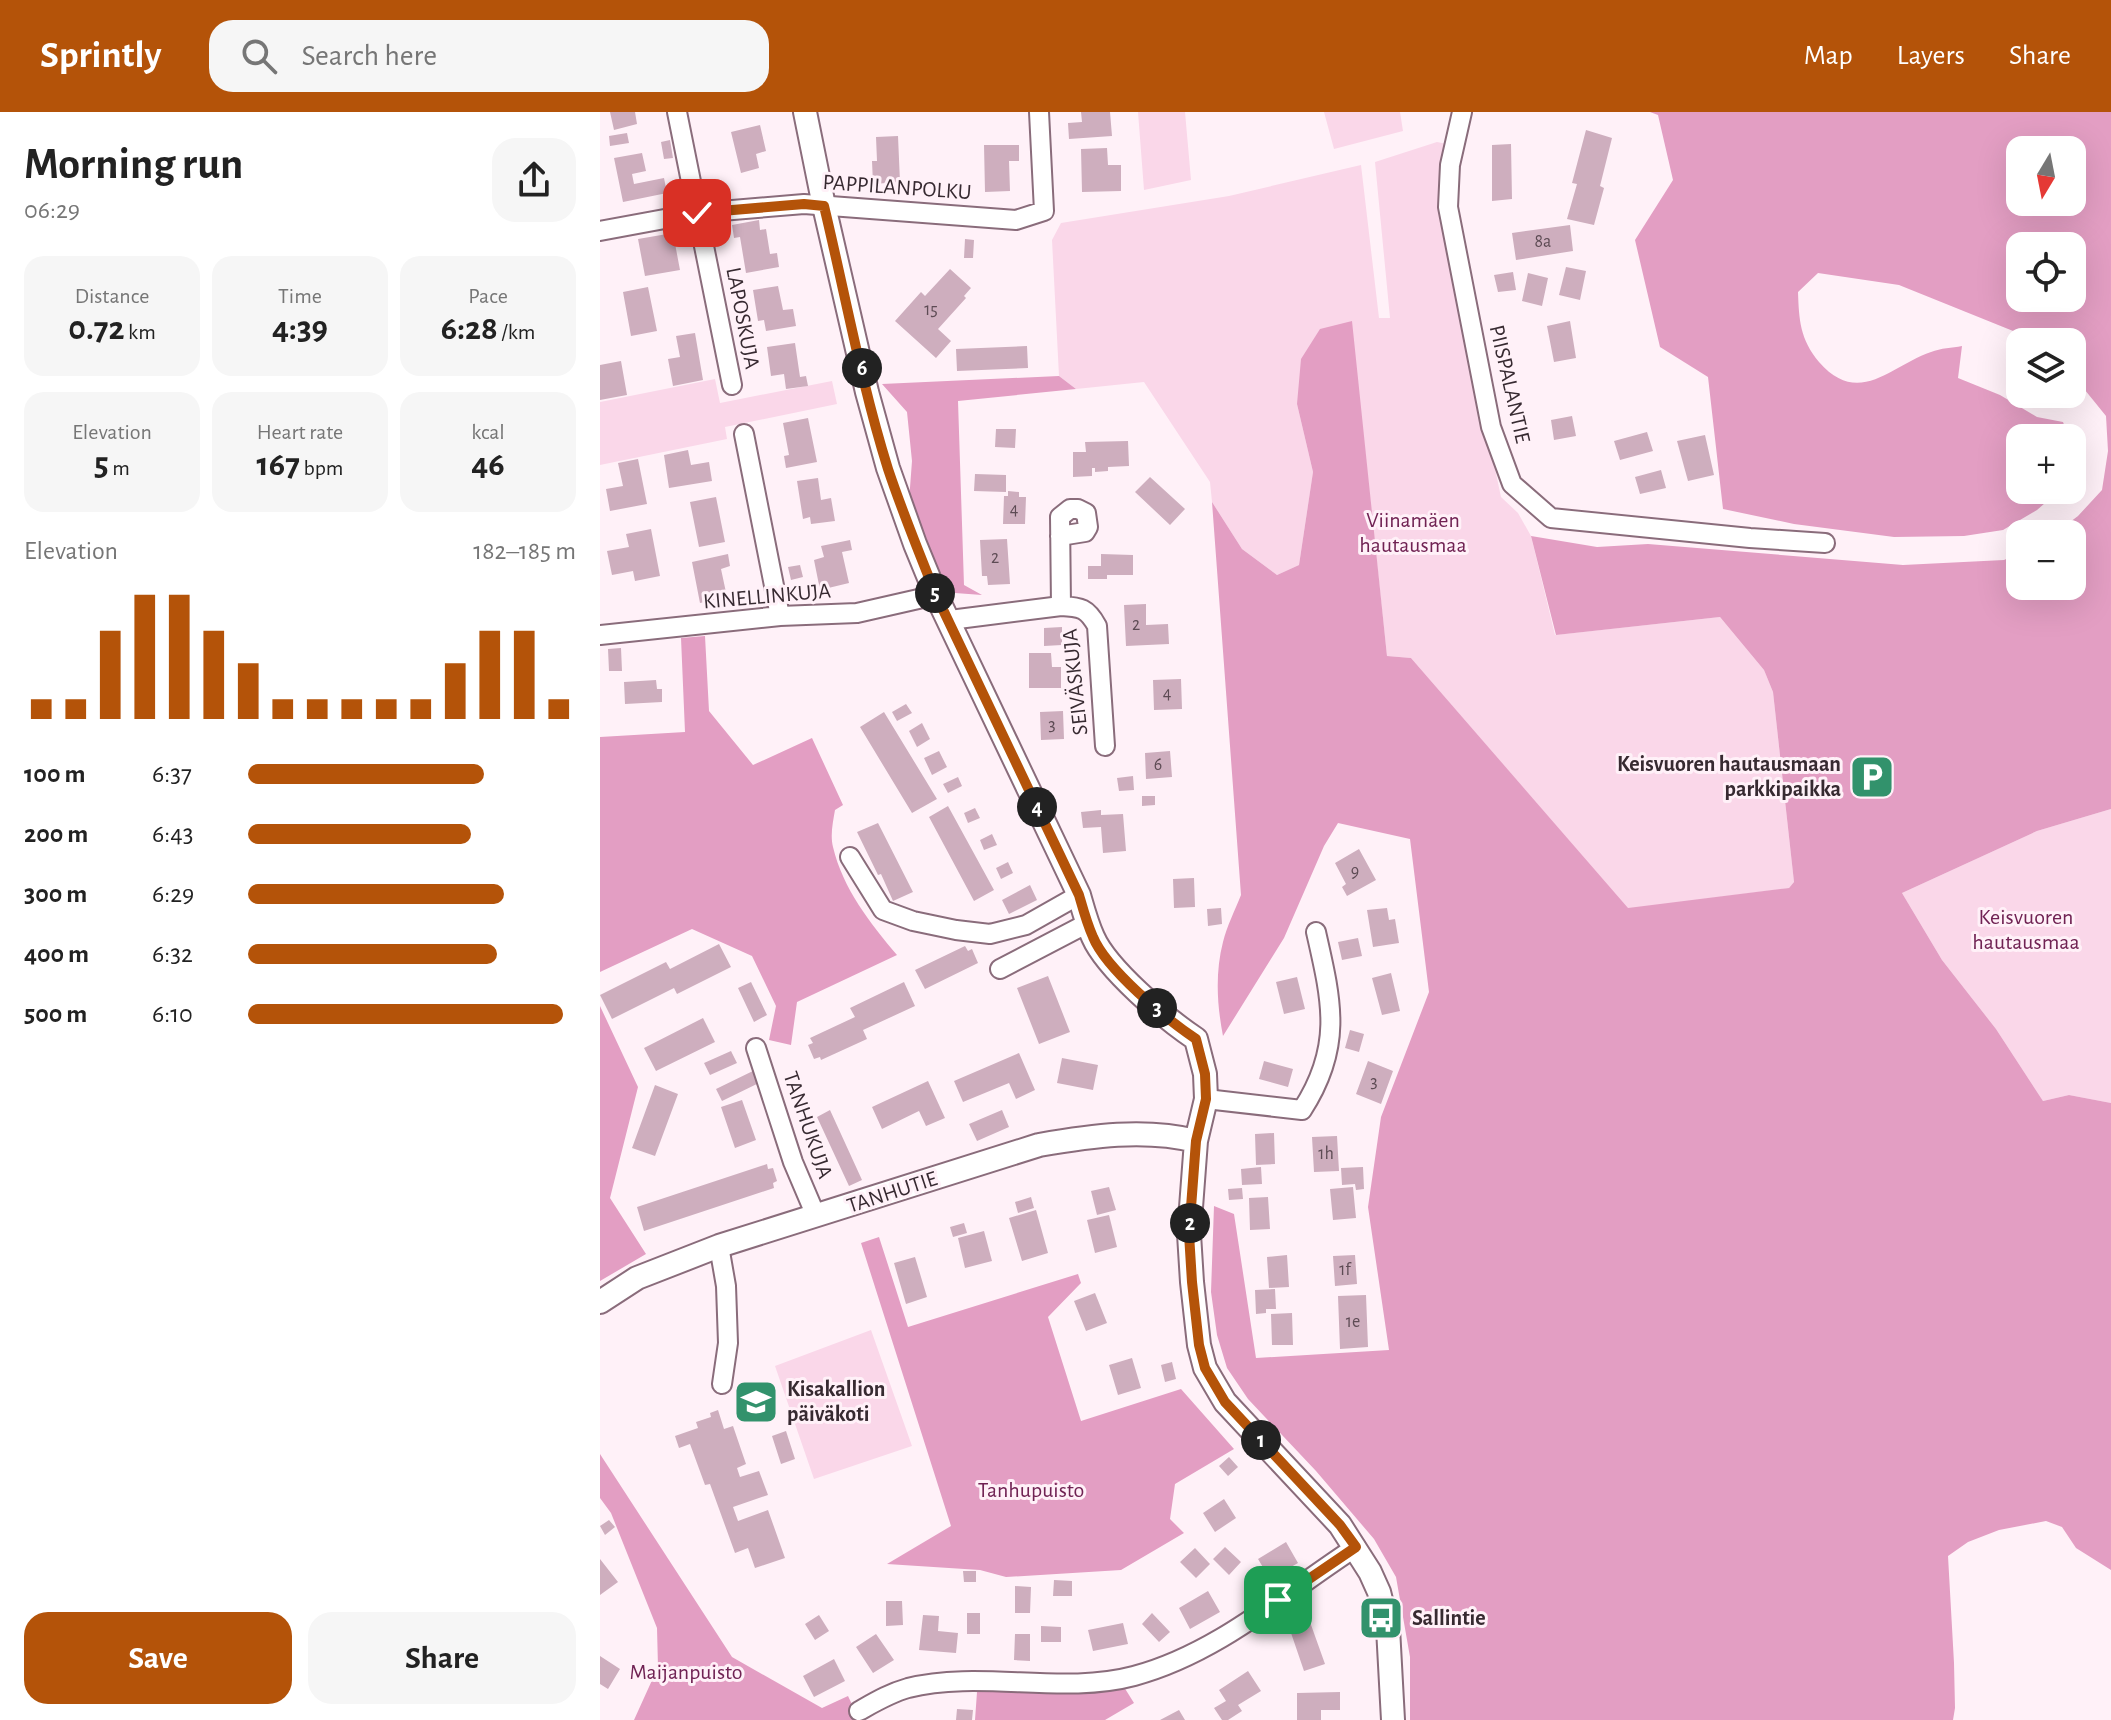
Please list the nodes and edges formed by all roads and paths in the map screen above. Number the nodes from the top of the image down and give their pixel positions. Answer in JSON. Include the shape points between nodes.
{"nodes":[{"id":1,"x":677,"y":112,"type":"edge"},
{"id":2,"x":805,"y":112,"type":"edge"},
{"id":3,"x":1039,"y":112,"type":"edge"},
{"id":4,"x":1462,"y":112,"type":"edge"},
{"id":5,"x":824,"y":206,"type":"junction"},
{"id":6,"x":697,"y":213,"type":"junction"},
{"id":7,"x":600,"y":231,"type":"edge"},
{"id":8,"x":732,"y":385,"type":"dead end"},
{"id":9,"x":744,"y":434,"type":"dead end"},
{"id":10,"x":1060,"y":536,"type":"dead end"},
{"id":11,"x":1825,"y":543,"type":"dead end"},
{"id":12,"x":936,"y":595,"type":"junction"},
{"id":13,"x":1061,"y":606,"type":"junction"},
{"id":14,"x":780,"y":616,"type":"junction"},
{"id":15,"x":950,"y":620,"type":"junction"},
{"id":16,"x":600,"y":635,"type":"edge"},
{"id":17,"x":1105,"y":746,"type":"dead end"},
{"id":18,"x":850,"y":857,"type":"dead end"},
{"id":19,"x":1079,"y":895,"type":"junction"},
{"id":20,"x":1088,"y":923,"type":"junction"},
{"id":21,"x":1316,"y":932,"type":"dead end"},
{"id":22,"x":1000,"y":969,"type":"dead end"},
{"id":23,"x":756,"y":1048,"type":"dead end"},
{"id":24,"x":1206,"y":1099,"type":"junction"},
{"id":25,"x":1196,"y":1141,"type":"junction"},
{"id":26,"x":816,"y":1216,"type":"junction"},
{"id":27,"x":719,"y":1246,"type":"junction"},
{"id":28,"x":600,"y":1302,"type":"edge"},
{"id":29,"x":722,"y":1384,"type":"dead end"},
{"id":30,"x":1356,"y":1547,"type":"junction"},
{"id":31,"x":859,"y":1711,"type":"dead end"},
{"id":32,"x":1393,"y":1720,"type":"edge"}],
"edges":[{"from":1,"to":6,"type":"street","name":"LAPOSKUJA"},
{"from":2,"to":5,"type":"street"},
{"from":3,"to":5,"type":"street","name":"PAPPILANPOLKU","via":[[1044,211],[1016,220]]},
{"from":4,"to":11,"type":"street","name":"PIISPALANTIE","via":[[1450,165],[1448,207],[1491,427],[1512,484],[1551,518]]},
{"from":5,"to":6,"type":"street","name":"PAPPILANPOLKU"},
{"from":5,"to":12,"type":"street","via":[[888,468]]},
{"from":6,"to":7,"type":"street","name":"PAPPILANPOLKU"},
{"from":6,"to":8,"type":"street","name":"LAPOSKUJA"},
{"from":9,"to":14,"type":"street"},
{"from":10,"to":13,"type":"street"},
{"from":12,"to":14,"type":"street","name":"KINELLINKUJA","via":[[857,613]]},
{"from":12,"to":15,"type":"street"},
{"from":13,"to":15,"type":"street","name":"SEIVÄSKUJA"},
{"from":13,"to":17,"type":"street","name":"SEIVÄSKUJA","via":[[1079,607],[1097,626]]},
{"from":14,"to":16,"type":"street","name":"KINELLINKUJA"},
{"from":15,"to":19,"type":"street"},
{"from":18,"to":19,"type":"street","via":[[883,910],[956,930],[990,934],[1026,925]]},
{"from":19,"to":20,"type":"street"},
{"from":20,"to":22,"type":"street"},
{"from":20,"to":24,"type":"street","via":[[1107,961],[1196,1039]]},
{"from":21,"to":24,"type":"street","via":[[1331,1032],[1314,1092],[1302,1110]]},
{"from":23,"to":26,"type":"street","name":"TANHUKUJA"},
{"from":24,"to":25,"type":"street"},
{"from":25,"to":26,"type":"street","name":"TANHUTIE","via":[[1120,1135],[1039,1145]]},
{"from":25,"to":30,"type":"street","via":[[1189,1234],[1205,1368],[1225,1402]]},
{"from":26,"to":27,"type":"street","name":"TANHUTIE"},
{"from":27,"to":28,"type":"street","name":"TANHUTIE","via":[[637,1278]]},
{"from":27,"to":29,"type":"street","via":[[728,1343]]},
{"from":30,"to":31,"type":"street","via":[[1220,1639],[1134,1676],[1077,1683],[935,1683],[884,1696]]},
{"from":30,"to":32,"type":"street","via":[[1385,1610]]}]}
